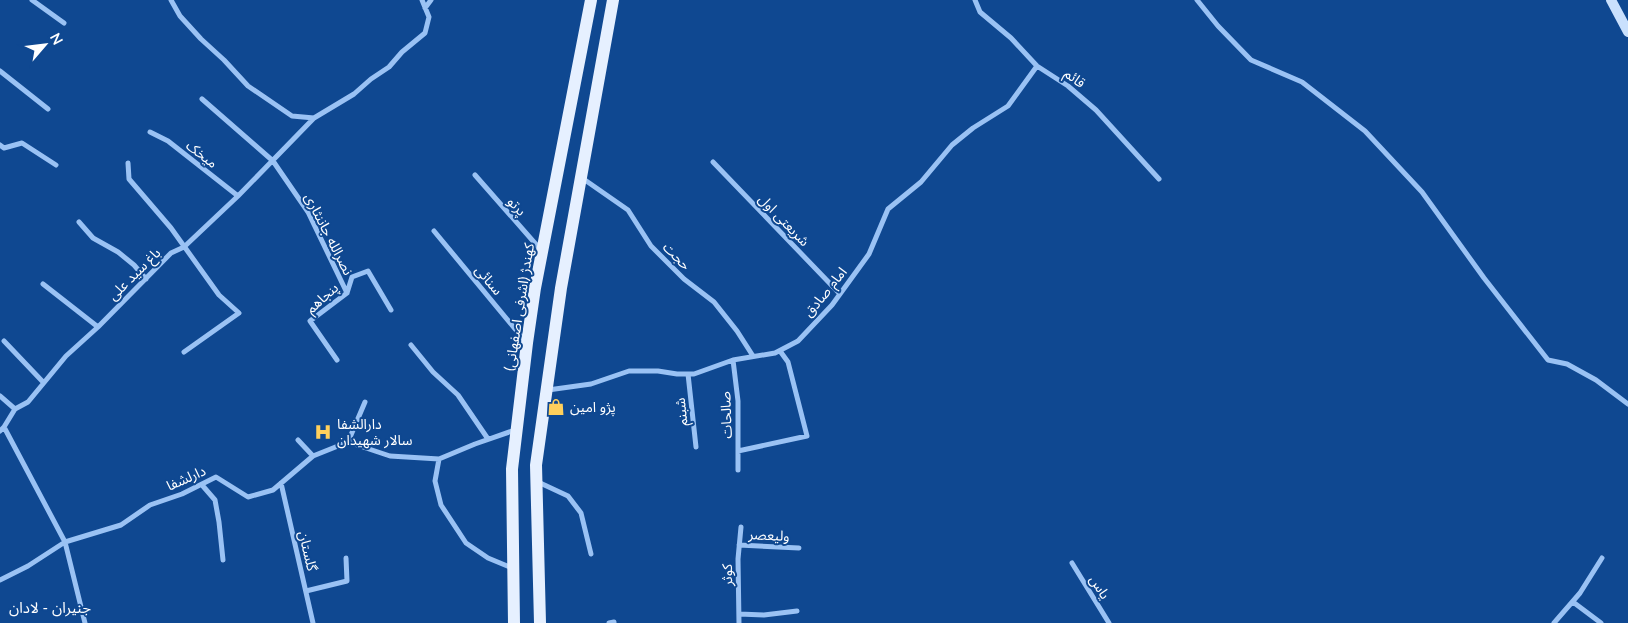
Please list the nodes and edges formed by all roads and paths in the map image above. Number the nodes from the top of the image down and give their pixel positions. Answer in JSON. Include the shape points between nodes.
{"nodes":[{"id":1,"x":32,"y":0,"type":"edge"},
{"id":2,"x":170,"y":0,"type":"edge"},
{"id":3,"x":422,"y":0,"type":"edge"},
{"id":4,"x":431,"y":0,"type":"edge"},
{"id":5,"x":591,"y":0,"type":"edge"},
{"id":6,"x":613,"y":0,"type":"edge"},
{"id":7,"x":975,"y":0,"type":"edge"},
{"id":8,"x":1197,"y":0,"type":"edge"},
{"id":9,"x":1611,"y":0,"type":"edge"},
{"id":10,"x":425,"y":8,"type":"junction"},
{"id":11,"x":64,"y":23,"type":"dead end"},
{"id":12,"x":1628,"y":32,"type":"edge"},
{"id":13,"x":1037,"y":66,"type":"junction"},
{"id":14,"x":0,"y":71,"type":"edge"},
{"id":15,"x":202,"y":99,"type":"dead end"},
{"id":16,"x":48,"y":109,"type":"dead end"},
{"id":17,"x":314,"y":118,"type":"junction"},
{"id":18,"x":150,"y":132,"type":"dead end"},
{"id":19,"x":0,"y":145,"type":"edge"},
{"id":20,"x":273,"y":161,"type":"junction"},
{"id":21,"x":713,"y":162,"type":"dead end"},
{"id":22,"x":128,"y":163,"type":"dead end"},
{"id":23,"x":56,"y":165,"type":"dead end"},
{"id":24,"x":475,"y":175,"type":"dead end"},
{"id":25,"x":580,"y":176,"type":"junction"},
{"id":26,"x":1159,"y":180,"type":"dead end"},
{"id":27,"x":238,"y":196,"type":"junction"},
{"id":28,"x":80,"y":222,"type":"dead end"},
{"id":29,"x":434,"y":231,"type":"dead end"},
{"id":30,"x":184,"y":247,"type":"junction"},
{"id":31,"x":542,"y":251,"type":"junction"},
{"id":32,"x":146,"y":279,"type":"junction"},
{"id":33,"x":43,"y":284,"type":"dead end"},
{"id":34,"x":347,"y":293,"type":"junction"},
{"id":35,"x":840,"y":294,"type":"junction"},
{"id":36,"x":391,"y":310,"type":"dead end"},
{"id":37,"x":98,"y":327,"type":"junction"},
{"id":38,"x":4,"y":341,"type":"dead end"},
{"id":39,"x":527,"y":343,"type":"junction"},
{"id":40,"x":411,"y":345,"type":"dead end"},
{"id":41,"x":780,"y":351,"type":"junction"},
{"id":42,"x":184,"y":352,"type":"dead end"},
{"id":43,"x":753,"y":356,"type":"junction"},
{"id":44,"x":337,"y":360,"type":"dead end"},
{"id":45,"x":733,"y":360,"type":"junction"},
{"id":46,"x":688,"y":374,"type":"junction"},
{"id":47,"x":44,"y":382,"type":"junction"},
{"id":48,"x":546,"y":390,"type":"junction"},
{"id":49,"x":0,"y":396,"type":"edge"},
{"id":50,"x":365,"y":402,"type":"dead end"},
{"id":51,"x":1628,"y":404,"type":"edge"},
{"id":52,"x":15,"y":409,"type":"junction"},
{"id":53,"x":2,"y":429,"type":"edge"},
{"id":54,"x":517,"y":429,"type":"junction"},
{"id":55,"x":488,"y":439,"type":"junction"},
{"id":56,"x":298,"y":440,"type":"dead end"},
{"id":57,"x":348,"y":442,"type":"junction"},
{"id":58,"x":696,"y":447,"type":"dead end"},
{"id":59,"x":738,"y":450,"type":"junction"},
{"id":60,"x":313,"y":456,"type":"junction"},
{"id":61,"x":439,"y":460,"type":"junction"},
{"id":62,"x":738,"y":470,"type":"dead end"},
{"id":63,"x":536,"y":481,"type":"junction"},
{"id":64,"x":281,"y":483,"type":"junction"},
{"id":65,"x":202,"y":485,"type":"junction"},
{"id":66,"x":740,"y":527,"type":"dead end"},
{"id":67,"x":64,"y":542,"type":"junction"},
{"id":68,"x":739,"y":545,"type":"junction"},
{"id":69,"x":799,"y":548,"type":"dead end"},
{"id":70,"x":591,"y":554,"type":"dead end"},
{"id":71,"x":346,"y":558,"type":"dead end"},
{"id":72,"x":1602,"y":558,"type":"dead end"},
{"id":73,"x":222,"y":560,"type":"dead end"},
{"id":74,"x":1072,"y":563,"type":"dead end"},
{"id":75,"x":514,"y":568,"type":"junction"},
{"id":76,"x":0,"y":580,"type":"edge"},
{"id":77,"x":306,"y":590,"type":"junction"},
{"id":78,"x":1573,"y":602,"type":"junction"},
{"id":79,"x":797,"y":611,"type":"dead end"},
{"id":80,"x":739,"y":614,"type":"junction"},
{"id":81,"x":614,"y":622,"type":"edge"},
{"id":82,"x":85,"y":623,"type":"edge"},
{"id":83,"x":313,"y":623,"type":"edge"},
{"id":84,"x":514,"y":623,"type":"edge"},
{"id":85,"x":540,"y":623,"type":"edge"},
{"id":86,"x":609,"y":623,"type":"edge"},
{"id":87,"x":739,"y":623,"type":"edge"},
{"id":88,"x":1109,"y":623,"type":"edge"},
{"id":89,"x":1554,"y":623,"type":"edge"},
{"id":90,"x":1601,"y":623,"type":"edge"}],
"edges":[{"from":1,"to":11,"type":"street"},
{"from":2,"to":17,"type":"street","via":[[180,16],[248,86],[292,116]]},
{"from":3,"to":10,"type":"street"},
{"from":4,"to":10,"type":"street"},
{"from":5,"to":31,"type":"main road","name":"کهندژ (اشرفی اصفهانی)"},
{"from":6,"to":25,"type":"main road"},
{"from":7,"to":13,"type":"street","name":"قائم","via":[[980,12]]},
{"from":8,"to":51,"type":"street","via":[[1252,60],[1302,82],[1365,131],[1422,192],[1548,360],[1567,364],[1596,380]]},
{"from":9,"to":12,"type":"main road"},
{"from":10,"to":17,"type":"street","name":"باغ سید علی","via":[[429,17],[424,32],[389,67],[354,94]]},
{"from":13,"to":26,"type":"street","name":"قائم","via":[[1096,110]]},
{"from":13,"to":35,"type":"street","name":"امام صادق","via":[[1008,106],[952,145],[921,182],[888,209],[869,254]]},
{"from":14,"to":16,"type":"street"},
{"from":15,"to":20,"type":"street","name":"نصرالله جاننثاری"},
{"from":17,"to":20,"type":"street","name":"باغ سید علی"},
{"from":18,"to":27,"type":"street","name":"میخک","via":[[168,141]]},
{"from":19,"to":23,"type":"street","via":[[4,148],[22,143]]},
{"from":20,"to":27,"type":"street","name":"باغ سید علی"},
{"from":20,"to":34,"type":"street","name":"نصرالله جاننثاری","via":[[308,212]]},
{"from":21,"to":35,"type":"street","name":"شریعتی اول"},
{"from":22,"to":30,"type":"street","via":[[129,180]]},
{"from":24,"to":31,"type":"street","name":"پرتو"},
{"from":25,"to":43,"type":"street","name":"حجت","via":[[628,210],[651,246],[684,279],[714,302]]},
{"from":25,"to":48,"type":"main road"},
{"from":27,"to":30,"type":"street","name":"باغ سید علی"},
{"from":28,"to":32,"type":"street","via":[[93,238],[118,252]]},
{"from":29,"to":39,"type":"street","name":"سنائی"},
{"from":30,"to":32,"type":"street","name":"باغ سید علی","via":[[171,253]]},
{"from":30,"to":42,"type":"street","via":[[218,294],[239,313]]},
{"from":31,"to":39,"type":"main road","name":"کهندژ (اشرفی اصفهانی)"},
{"from":32,"to":37,"type":"street","name":"باغ سید علی"},
{"from":33,"to":37,"type":"street"},
{"from":34,"to":36,"type":"street","name":"پنجاهم","via":[[352,277],[368,271]]},
{"from":34,"to":44,"type":"street","name":"پنجاهم","via":[[310,321]]},
{"from":35,"to":41,"type":"street","name":"امام صادق","via":[[798,341]]},
{"from":37,"to":47,"type":"street","name":"باغ سید علی","via":[[66,356]]},
{"from":38,"to":47,"type":"street"},
{"from":39,"to":54,"type":"main road","name":"کهندژ (اشرفی اصفهانی)"},
{"from":40,"to":55,"type":"street","via":[[458,395]]},
{"from":41,"to":43,"type":"street","name":"امام صادق"},
{"from":41,"to":59,"type":"street","via":[[788,362],[807,436]]},
{"from":43,"to":45,"type":"street","name":"امام صادق"},
{"from":45,"to":46,"type":"street","name":"امام صادق"},
{"from":45,"to":59,"type":"street","name":"صالحات","via":[[738,400]]},
{"from":46,"to":48,"type":"street","name":"امام صادق","via":[[629,371],[591,384]]},
{"from":46,"to":58,"type":"street","name":"شبنم"},
{"from":47,"to":52,"type":"street","name":"باغ سید علی","via":[[28,402]]},
{"from":48,"to":63,"type":"main road"},
{"from":49,"to":52,"type":"street"},
{"from":50,"to":57,"type":"street"},
{"from":52,"to":53,"type":"street","name":"باغ سید علی"},
{"from":53,"to":67,"type":"street"},
{"from":54,"to":55,"type":"street"},
{"from":54,"to":75,"type":"main road","name":"کهندژ (اشرفی اصفهانی)","via":[[512,469]]},
{"from":55,"to":61,"type":"street"},
{"from":56,"to":60,"type":"street"},
{"from":57,"to":60,"type":"street","name":"دارلشفا"},
{"from":57,"to":61,"type":"street","via":[[390,456]]},
{"from":59,"to":62,"type":"street","name":"صالحات"},
{"from":60,"to":64,"type":"street","name":"دارلشفا"},
{"from":61,"to":75,"type":"street","via":[[435,481],[441,505],[466,543],[488,558]]},
{"from":63,"to":70,"type":"street","via":[[568,496],[581,513]]},
{"from":63,"to":85,"type":"main road"},
{"from":64,"to":65,"type":"street","name":"دارلشفا","via":[[273,490],[248,497],[216,478]]},
{"from":64,"to":77,"type":"street","name":"گلستان"},
{"from":65,"to":67,"type":"street","name":"دارلشفا","via":[[150,505],[121,526]]},
{"from":65,"to":73,"type":"street","via":[[215,500]]},
{"from":66,"to":68,"type":"street","name":"کوثر"},
{"from":67,"to":76,"type":"street","name":"دارلشفا"},
{"from":67,"to":82,"type":"street"},
{"from":68,"to":69,"type":"street","name":"ولیعصر"},
{"from":68,"to":80,"type":"street","name":"کوثر"},
{"from":71,"to":77,"type":"street","via":[[347,581]]},
{"from":72,"to":78,"type":"street"},
{"from":74,"to":88,"type":"street","name":"یاس"},
{"from":75,"to":84,"type":"main road","name":"کهندژ (اشرفی اصفهانی)"},
{"from":77,"to":83,"type":"street","name":"گلستان"},
{"from":78,"to":89,"type":"street"},
{"from":78,"to":90,"type":"street"},
{"from":79,"to":80,"type":"street"},
{"from":80,"to":87,"type":"street","name":"کوثر"},
{"from":81,"to":86,"type":"street"}]}
